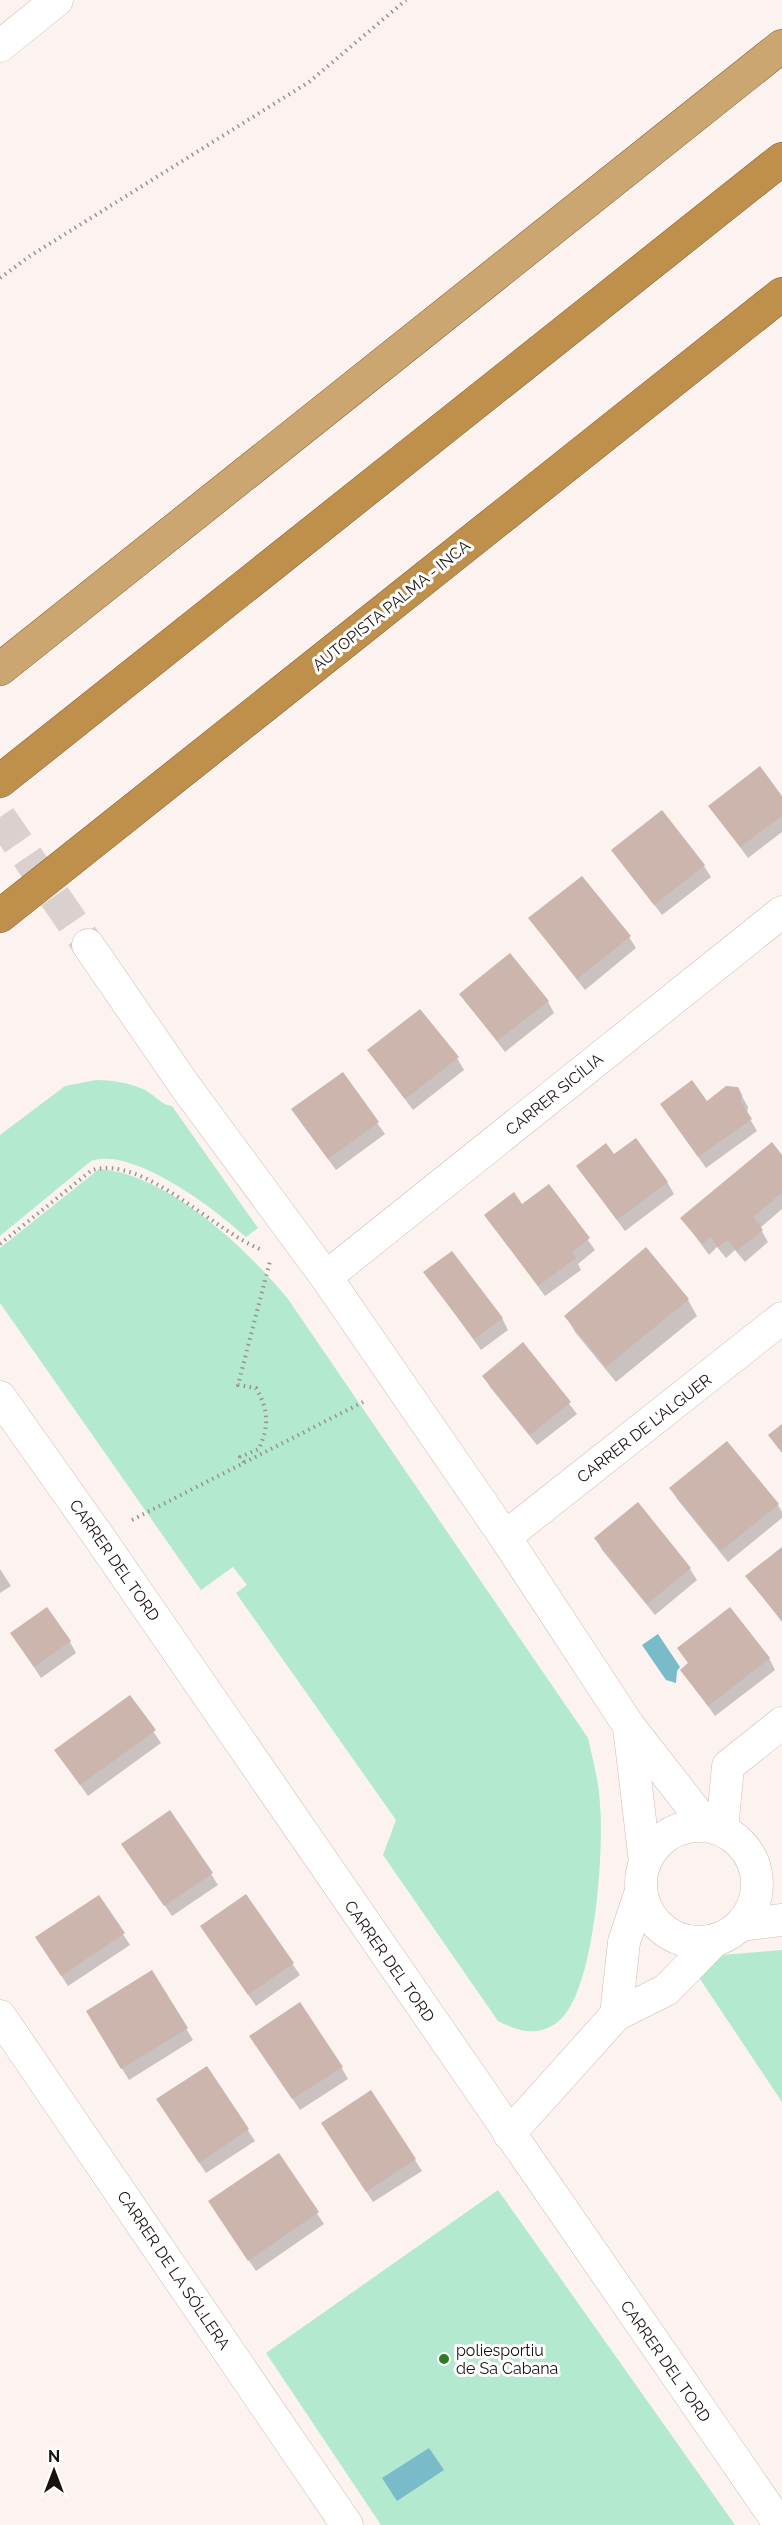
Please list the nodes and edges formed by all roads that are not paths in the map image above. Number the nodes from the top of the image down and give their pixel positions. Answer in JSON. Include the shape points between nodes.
{"nodes":[{"id":1,"x":57,"y":0,"type":"edge"},
{"id":2,"x":0,"y":46,"type":"edge"},
{"id":3,"x":782,"y":46,"type":"edge"},
{"id":4,"x":782,"y":159,"type":"edge"},
{"id":5,"x":782,"y":294,"type":"edge"},
{"id":6,"x":0,"y":669,"type":"edge"},
{"id":7,"x":0,"y":781,"type":"edge"},
{"id":8,"x":782,"y":912,"type":"edge"},
{"id":9,"x":0,"y":916,"type":"edge"},
{"id":10,"x":88,"y":945,"type":"tunnel mouth"},
{"id":11,"x":326,"y":1277,"type":"junction"},
{"id":12,"x":782,"y":1318,"type":"edge"},
{"id":13,"x":0,"y":1397,"type":"edge"},
{"id":14,"x":505,"y":1537,"type":"junction"},
{"id":15,"x":782,"y":1723,"type":"edge"},
{"id":16,"x":629,"y":1726,"type":"junction"},
{"id":17,"x":715,"y":1828,"type":"junction"},
{"id":18,"x":749,"y":1852,"type":"junction"},
{"id":19,"x":782,"y":1869,"type":"edge"},
{"id":20,"x":643,"y":1876,"type":"junction"},
{"id":21,"x":782,"y":1920,"type":"edge"},
{"id":22,"x":741,"y":1925,"type":"junction"},
{"id":23,"x":714,"y":1941,"type":"junction"},
{"id":24,"x":616,"y":2015,"type":"junction"},
{"id":25,"x":0,"y":2016,"type":"edge"},
{"id":26,"x":510,"y":2134,"type":"junction"},
{"id":27,"x":347,"y":2525,"type":"edge"},
{"id":28,"x":780,"y":2525,"type":"edge"}],
"edges":[{"from":1,"to":2,"type":"street"},
{"from":3,"to":6,"type":"highway"},
{"from":4,"to":7,"type":"highway"},
{"from":5,"to":9,"type":"highway","name":"AUTOPISTA PALMA - INCA"},
{"from":8,"to":11,"type":"street","name":"CARRER SICÍLIA"},
{"from":10,"to":11,"type":"street","via":[[185,1086]]},
{"from":11,"to":14,"type":"street"},
{"from":12,"to":14,"type":"street","name":"CARRER DE L'ALGUER"},
{"from":13,"to":26,"type":"street","name":"CARRER DEL TORD"},
{"from":14,"to":16,"type":"street"},
{"from":15,"to":17,"type":"street","via":[[728,1767]]},
{"from":16,"to":17,"type":"street"},
{"from":16,"to":20,"type":"street"},
{"from":17,"to":18,"type":"street","via":[[737,1839]]},
{"from":17,"to":20,"type":"street","via":[[690,1826],[663,1838],[652,1849]]},
{"from":18,"to":19,"type":"street"},
{"from":18,"to":22,"type":"street","via":[[758,1882],[757,1898]]},
{"from":20,"to":23,"type":"street","via":[[645,1907],[666,1933],[697,1943]]},
{"from":20,"to":24,"type":"street","via":[[624,1942]]},
{"from":21,"to":22,"type":"street"},
{"from":22,"to":23,"type":"street"},
{"from":23,"to":24,"type":"street","via":[[666,1990]]},
{"from":24,"to":26,"type":"street"},
{"from":25,"to":27,"type":"street","name":"CARRER DE LA SÓL·LERA"},
{"from":26,"to":28,"type":"street","name":"CARRER DEL TORD"}]}
